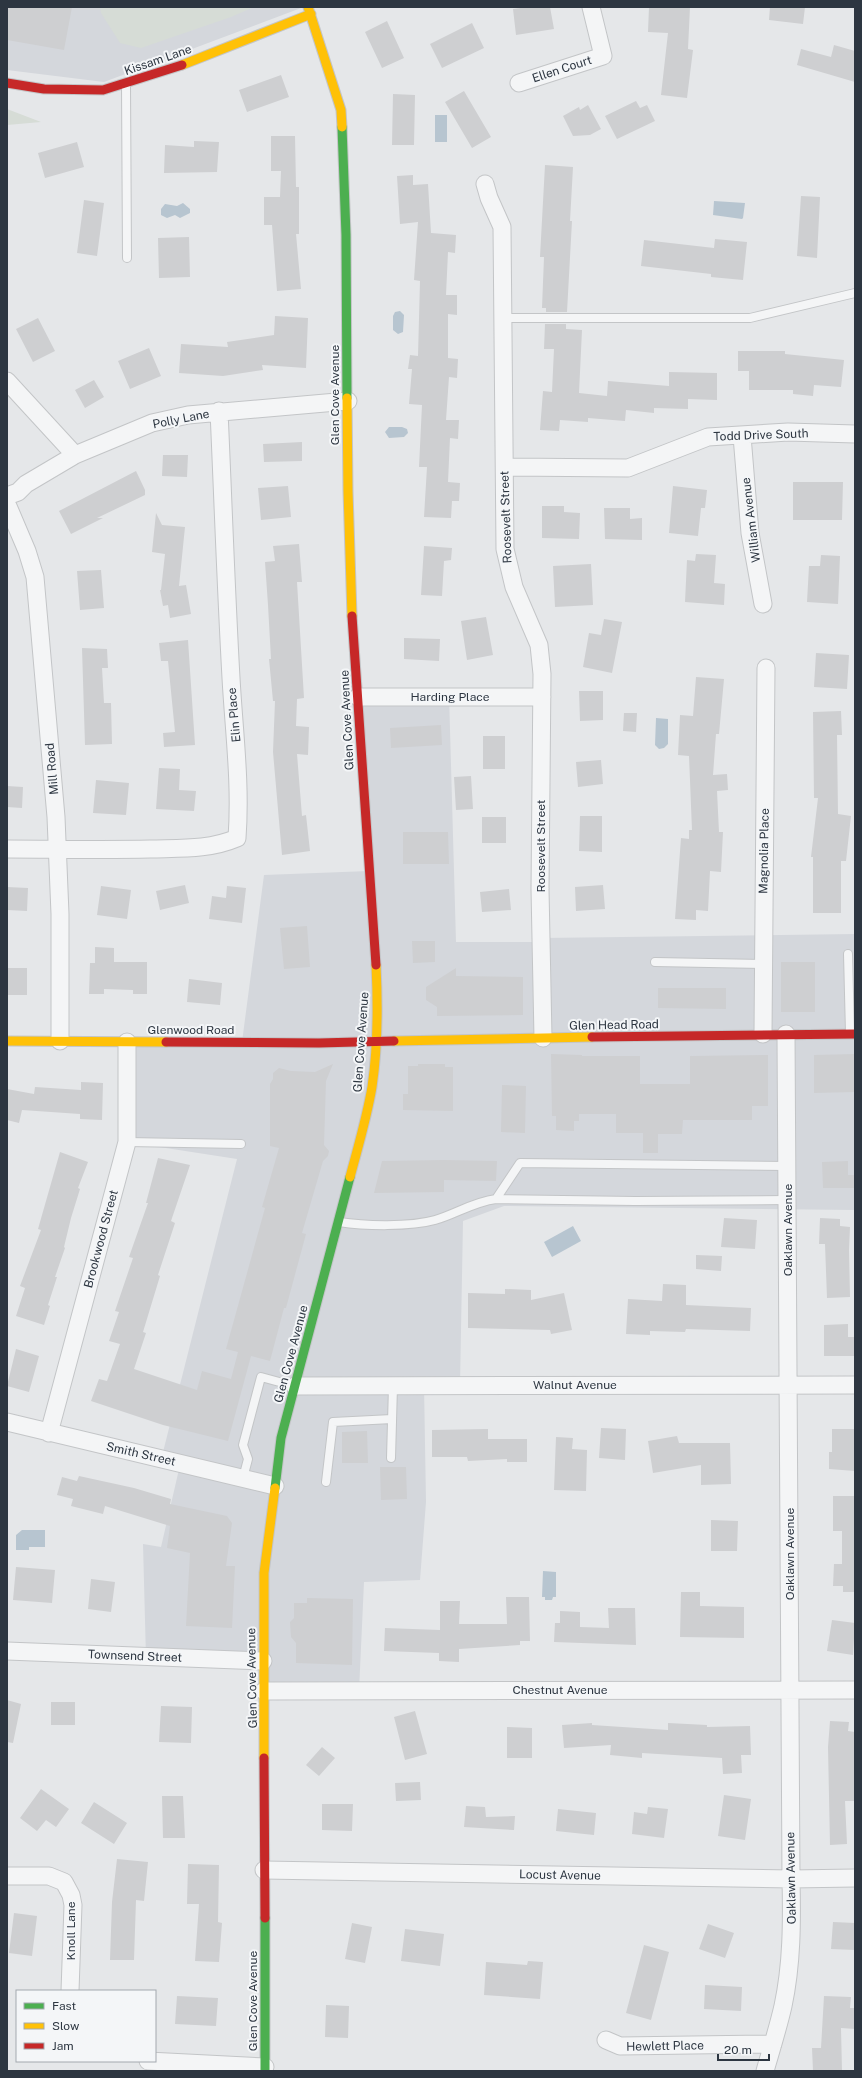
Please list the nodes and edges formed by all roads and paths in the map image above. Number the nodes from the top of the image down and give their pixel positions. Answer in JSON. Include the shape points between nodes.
{"nodes":[{"id":1,"x":592,"y":7,"type":"edge"},
{"id":2,"x":310,"y":11,"type":"edge"},
{"id":3,"x":7,"y":83,"type":"edge"},
{"id":4,"x":519,"y":83,"type":"dead end"},
{"id":5,"x":126,"y":84,"type":"junction"},
{"id":6,"x":486,"y":184,"type":"dead end"},
{"id":7,"x":127,"y":258,"type":"dead end"},
{"id":8,"x":855,"y":293,"type":"edge"},
{"id":9,"x":503,"y":318,"type":"junction"},
{"id":10,"x":7,"y":381,"type":"edge"},
{"id":11,"x":348,"y":401,"type":"junction"},
{"id":12,"x":219,"y":411,"type":"junction"},
{"id":13,"x":855,"y":434,"type":"edge"},
{"id":14,"x":742,"y":436,"type":"junction"},
{"id":15,"x":76,"y":455,"type":"junction"},
{"id":16,"x":504,"y":467,"type":"junction"},
{"id":17,"x":7,"y":496,"type":"edge"},
{"id":18,"x":7,"y":504,"type":"edge"},
{"id":19,"x":763,"y":604,"type":"dead end"},
{"id":20,"x":766,"y":668,"type":"dead end"},
{"id":21,"x":358,"y":697,"type":"junction"},
{"id":22,"x":542,"y":697,"type":"junction"},
{"id":23,"x":7,"y":849,"type":"edge"},
{"id":24,"x":57,"y":849,"type":"junction"},
{"id":25,"x":848,"y":954,"type":"dead end"},
{"id":26,"x":655,"y":962,"type":"dead end"},
{"id":27,"x":763,"y":964,"type":"junction"},
{"id":28,"x":763,"y":1034,"type":"junction"},
{"id":29,"x":786,"y":1034,"type":"junction"},
{"id":30,"x":853,"y":1034,"type":"edge"},
{"id":31,"x":543,"y":1038,"type":"junction"},
{"id":32,"x":7,"y":1041,"type":"edge"},
{"id":33,"x":60,"y":1041,"type":"junction"},
{"id":34,"x":374,"y":1041,"type":"junction"},
{"id":35,"x":127,"y":1042,"type":"junction"},
{"id":36,"x":127,"y":1142,"type":"junction"},
{"id":37,"x":241,"y":1144,"type":"dead end"},
{"id":38,"x":788,"y":1166,"type":"junction"},
{"id":39,"x":496,"y":1199,"type":"junction"},
{"id":40,"x":788,"y":1200,"type":"junction"},
{"id":41,"x":338,"y":1222,"type":"junction"},
{"id":42,"x":789,"y":1384,"type":"junction"},
{"id":43,"x":855,"y":1385,"type":"edge"},
{"id":44,"x":295,"y":1386,"type":"junction"},
{"id":45,"x":393,"y":1386,"type":"junction"},
{"id":46,"x":392,"y":1419,"type":"junction"},
{"id":47,"x":7,"y":1422,"type":"edge"},
{"id":48,"x":49,"y":1433,"type":"junction"},
{"id":49,"x":391,"y":1458,"type":"dead end"},
{"id":50,"x":243,"y":1478,"type":"junction"},
{"id":51,"x":326,"y":1482,"type":"dead end"},
{"id":52,"x":275,"y":1486,"type":"junction"},
{"id":53,"x":7,"y":1651,"type":"edge"},
{"id":54,"x":263,"y":1661,"type":"junction"},
{"id":55,"x":790,"y":1690,"type":"junction"},
{"id":56,"x":855,"y":1690,"type":"edge"},
{"id":57,"x":264,"y":1691,"type":"junction"},
{"id":58,"x":264,"y":1870,"type":"junction"},
{"id":59,"x":7,"y":1876,"type":"edge"},
{"id":60,"x":855,"y":1878,"type":"edge"},
{"id":61,"x":790,"y":1879,"type":"junction"},
{"id":62,"x":70,"y":1990,"type":"edge"},
{"id":63,"x":606,"y":2040,"type":"dead end"},
{"id":64,"x":773,"y":2044,"type":"junction"},
{"id":65,"x":156,"y":2062,"type":"edge"},
{"id":66,"x":265,"y":2069,"type":"edge"},
{"id":67,"x":765,"y":2071,"type":"edge"}],
"edges":[{"from":1,"to":4,"type":"street","name":"Ellen Court","via":[[603,56]]},
{"from":2,"to":5,"type":"main road","name":"Kissam Lane","via":[[207,56]]},
{"from":2,"to":11,"type":"main road","name":"Glen Cove Avenue","via":[[341,110]]},
{"from":3,"to":5,"type":"main road","name":"Kissam Lane","via":[[44,89],[103,90]]},
{"from":5,"to":7,"type":"lane"},
{"from":6,"to":9,"type":"street","name":"Roosevelt Street","via":[[489,198],[502,227]]},
{"from":8,"to":9,"type":"lane","via":[[750,318]]},
{"from":9,"to":16,"type":"street","name":"Roosevelt Street"},
{"from":10,"to":15,"type":"street"},
{"from":11,"to":12,"type":"street","name":"Polly Lane"},
{"from":11,"to":21,"type":"main road","name":"Glen Cove Avenue","via":[[348,491]]},
{"from":12,"to":15,"type":"street","name":"Polly Lane","via":[[152,423]]},
{"from":12,"to":24,"type":"street","name":"Elin Place","via":[[231,678],[238,762],[237,838],[221,845],[200,848]]},
{"from":13,"to":14,"type":"street","name":"Todd Drive South","via":[[788,432]]},
{"from":14,"to":16,"type":"street","name":"Todd Drive South","via":[[708,437],[628,468]]},
{"from":14,"to":19,"type":"street","name":"William Avenue","via":[[750,533]]},
{"from":15,"to":17,"type":"street","name":"Polly Lane","via":[[26,484],[18,492]]},
{"from":16,"to":22,"type":"street","name":"Roosevelt Street","via":[[505,549],[508,568],[539,645]]},
{"from":18,"to":24,"type":"street","name":"Mill Road","via":[[27,551],[34,577]]},
{"from":20,"to":27,"type":"street","name":"Magnolia Place"},
{"from":21,"to":22,"type":"street","name":"Harding Place"},
{"from":21,"to":34,"type":"main road","name":"Glen Cove Avenue","via":[[378,1000]]},
{"from":22,"to":31,"type":"street","name":"Roosevelt Street","via":[[540,889]]},
{"from":23,"to":24,"type":"street"},
{"from":24,"to":33,"type":"street","name":"Mill Road"},
{"from":25,"to":30,"type":"lane"},
{"from":26,"to":27,"type":"lane"},
{"from":27,"to":28,"type":"street","name":"Magnolia Place"},
{"from":28,"to":29,"type":"main road","name":"Glen Head Road"},
{"from":28,"to":31,"type":"main road","name":"Glen Head Road"},
{"from":29,"to":30,"type":"main road","name":"Glen Head Road"},
{"from":29,"to":38,"type":"street","name":"Oaklawn Avenue"},
{"from":31,"to":34,"type":"main road","name":"Glen Head Road"},
{"from":32,"to":33,"type":"main road","name":"Glenwood Road"},
{"from":33,"to":35,"type":"main road","name":"Glenwood Road"},
{"from":34,"to":35,"type":"main road","name":"Glenwood Road"},
{"from":34,"to":41,"type":"main road","name":"Glen Cove Avenue","via":[[372,1086]]},
{"from":35,"to":36,"type":"street","name":"Brookwood Street"},
{"from":36,"to":37,"type":"lane"},
{"from":36,"to":48,"type":"street","name":"Brookwood Street"},
{"from":38,"to":39,"type":"lane","via":[[520,1163]]},
{"from":38,"to":40,"type":"street","name":"Oaklawn Avenue"},
{"from":39,"to":40,"type":"lane"},
{"from":39,"to":41,"type":"lane","via":[[422,1223],[360,1225]]},
{"from":40,"to":42,"type":"street","name":"Oaklawn Avenue"},
{"from":41,"to":44,"type":"main road","name":"Glen Cove Avenue"},
{"from":42,"to":43,"type":"street","name":"Walnut Avenue"},
{"from":42,"to":45,"type":"street","name":"Walnut Avenue"},
{"from":42,"to":55,"type":"street","name":"Oaklawn Avenue"},
{"from":44,"to":45,"type":"street","name":"Walnut Avenue"},
{"from":44,"to":50,"type":"lane","via":[[261,1378],[243,1445],[248,1459]]},
{"from":44,"to":52,"type":"main road","name":"Glen Cove Avenue","via":[[281,1438]]},
{"from":45,"to":46,"type":"lane"},
{"from":46,"to":49,"type":"lane"},
{"from":46,"to":51,"type":"lane","via":[[333,1422]]},
{"from":47,"to":48,"type":"street","name":"Smith Street"},
{"from":48,"to":50,"type":"street","name":"Smith Street"},
{"from":50,"to":52,"type":"street","name":"Smith Street"},
{"from":52,"to":54,"type":"main road","name":"Glen Cove Avenue","via":[[264,1573]]},
{"from":53,"to":54,"type":"street","name":"Townsend Street"},
{"from":54,"to":57,"type":"main road","name":"Glen Cove Avenue"},
{"from":55,"to":56,"type":"street","name":"Chestnut Avenue"},
{"from":55,"to":57,"type":"street","name":"Chestnut Avenue"},
{"from":55,"to":61,"type":"street","name":"Oaklawn Avenue"},
{"from":57,"to":58,"type":"main road","name":"Glen Cove Avenue"},
{"from":58,"to":61,"type":"street","name":"Locust Avenue"},
{"from":58,"to":66,"type":"main road","name":"Glen Cove Avenue"},
{"from":59,"to":62,"type":"street","name":"Knoll Lane","via":[[49,1876],[64,1882],[73,1905]]},
{"from":60,"to":61,"type":"street","name":"Locust Avenue"},
{"from":61,"to":64,"type":"street","name":"Oaklawn Avenue","via":[[792,1918],[788,1976]]},
{"from":63,"to":64,"type":"street","name":"Hewlett Place","via":[[620,2046]]},
{"from":64,"to":67,"type":"street","name":"Oaklawn Avenue"},
{"from":65,"to":66,"type":"street"}]}
